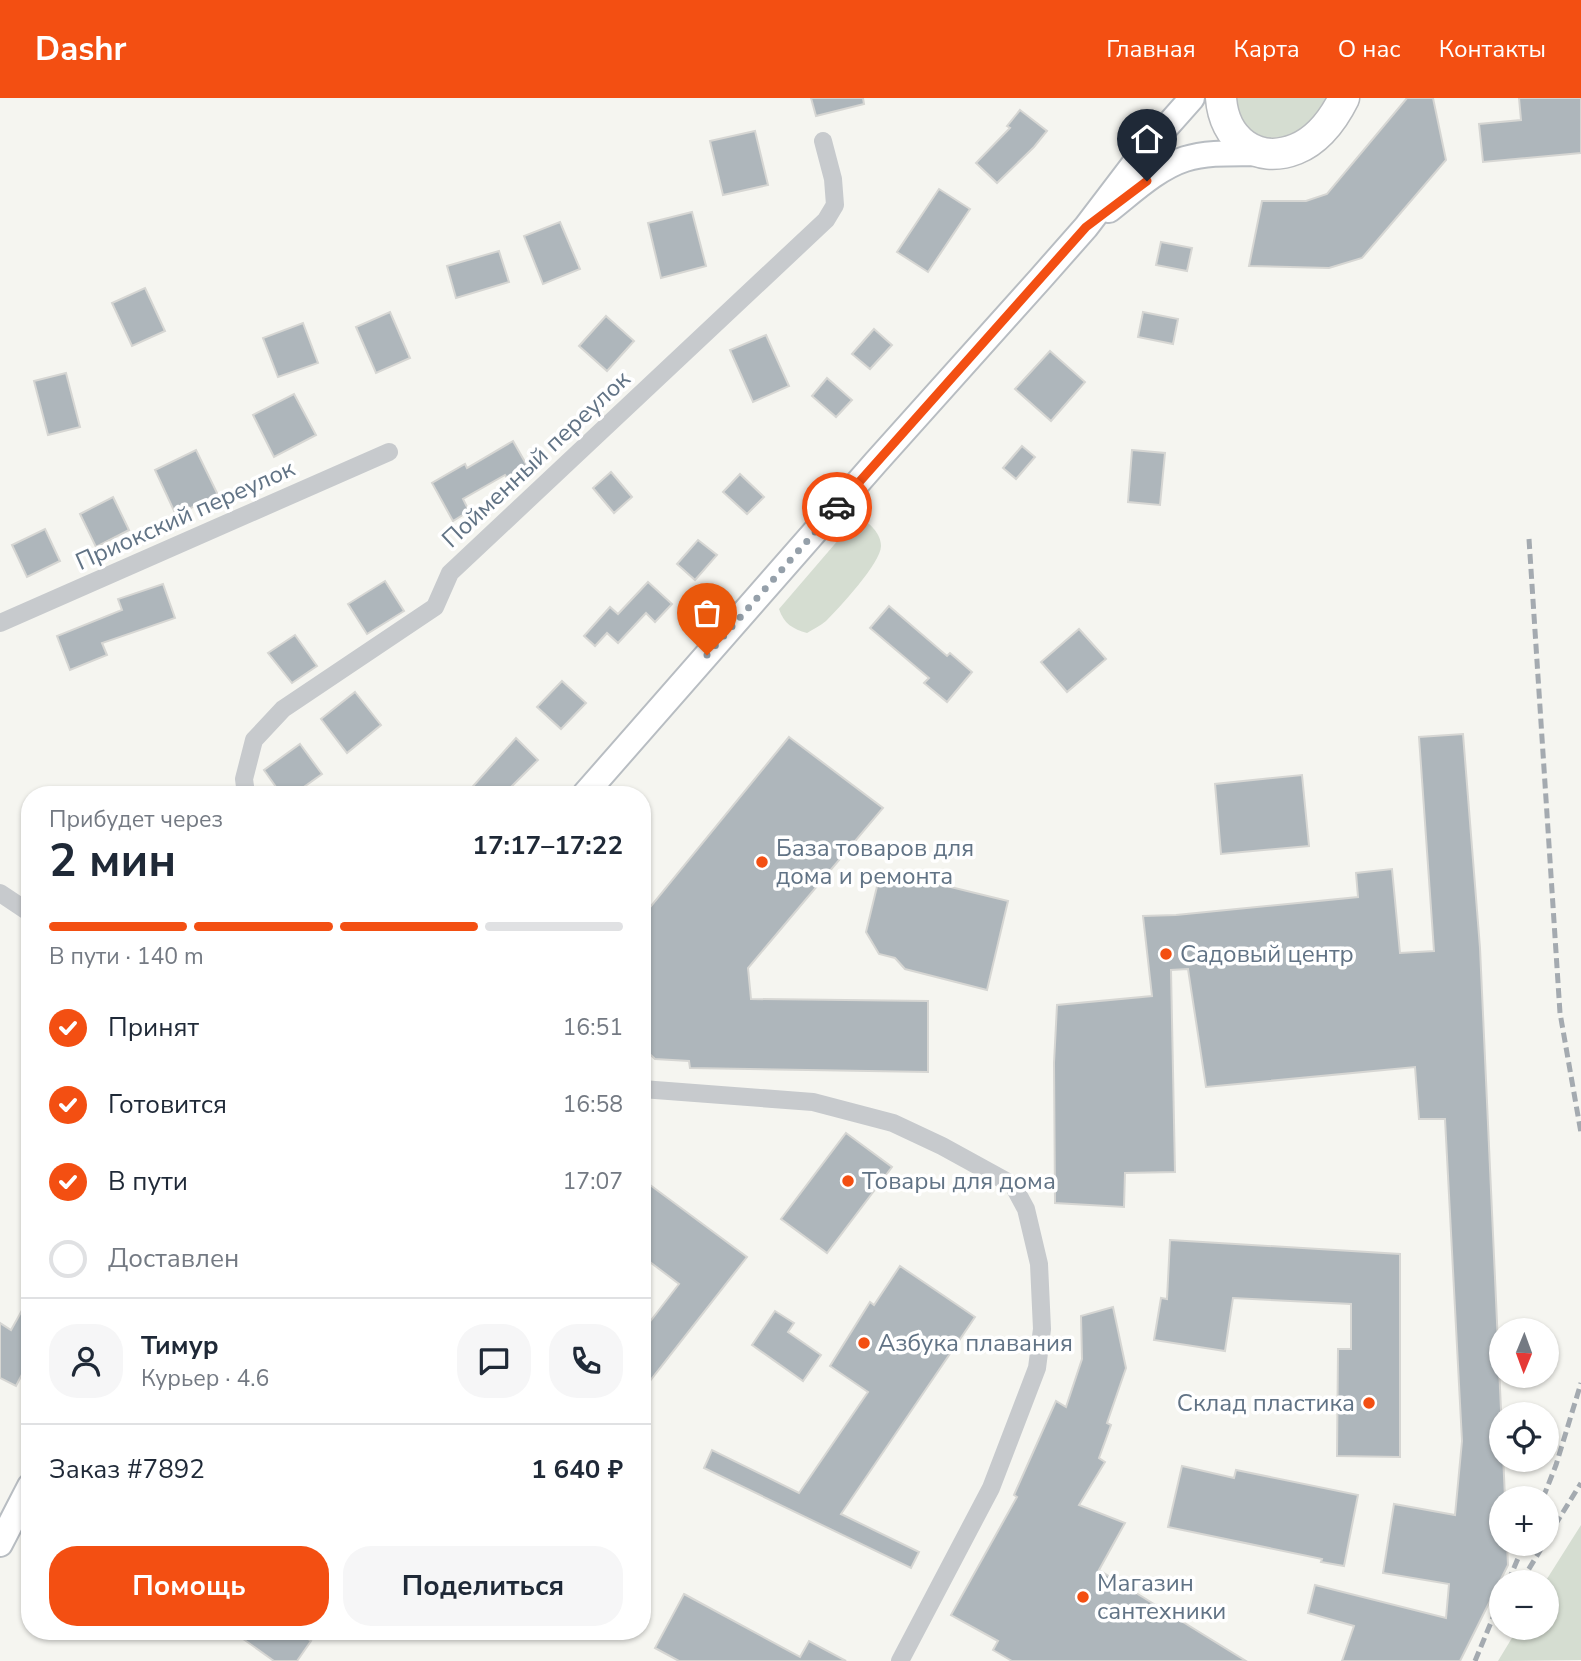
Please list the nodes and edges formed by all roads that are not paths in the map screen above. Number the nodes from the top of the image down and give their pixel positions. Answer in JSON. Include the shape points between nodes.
{"nodes":[{"id":1,"x":1192,"y":98,"type":"edge"},
{"id":2,"x":1221,"y":98,"type":"edge"},
{"id":3,"x":1343,"y":104,"type":"edge"},
{"id":4,"x":822,"y":141,"type":"dead end"},
{"id":5,"x":1272,"y":153,"type":"junction"},
{"id":6,"x":1086,"y":227,"type":"junction"},
{"id":7,"x":389,"y":452,"type":"dead end"},
{"id":8,"x":0,"y":623,"type":"edge"},
{"id":9,"x":245,"y":786,"type":"edge"},
{"id":10,"x":592,"y":786,"type":"edge"},
{"id":11,"x":0,"y":892,"type":"edge"},
{"id":12,"x":21,"y":907,"type":"edge"},
{"id":13,"x":651,"y":1090,"type":"edge"},
{"id":14,"x":21,"y":1503,"type":"edge"},
{"id":15,"x":0,"y":1544,"type":"edge"},
{"id":16,"x":900,"y":1661,"type":"edge"}],
"edges":[{"from":1,"to":6,"type":"main road"},
{"from":2,"to":5,"type":"highway","via":[[1232,135],[1254,150]]},
{"from":3,"to":5,"type":"highway","via":[[1309,142]]},
{"from":4,"to":9,"type":"street","name":"Пойменный переулок","via":[[834,179],[835,205],[826,220],[450,573],[435,607],[284,709],[254,740]]},
{"from":5,"to":6,"type":"main road","via":[[1205,155],[1168,166]]},
{"from":6,"to":10,"type":"main road"},
{"from":7,"to":8,"type":"street","name":"Приокский переулок"},
{"from":11,"to":12,"type":"street"},
{"from":13,"to":16,"type":"street","via":[[813,1102],[893,1123],[1013,1185],[1026,1209],[1039,1264],[1042,1329],[1037,1368],[991,1488]]},
{"from":14,"to":15,"type":"main road"}]}
